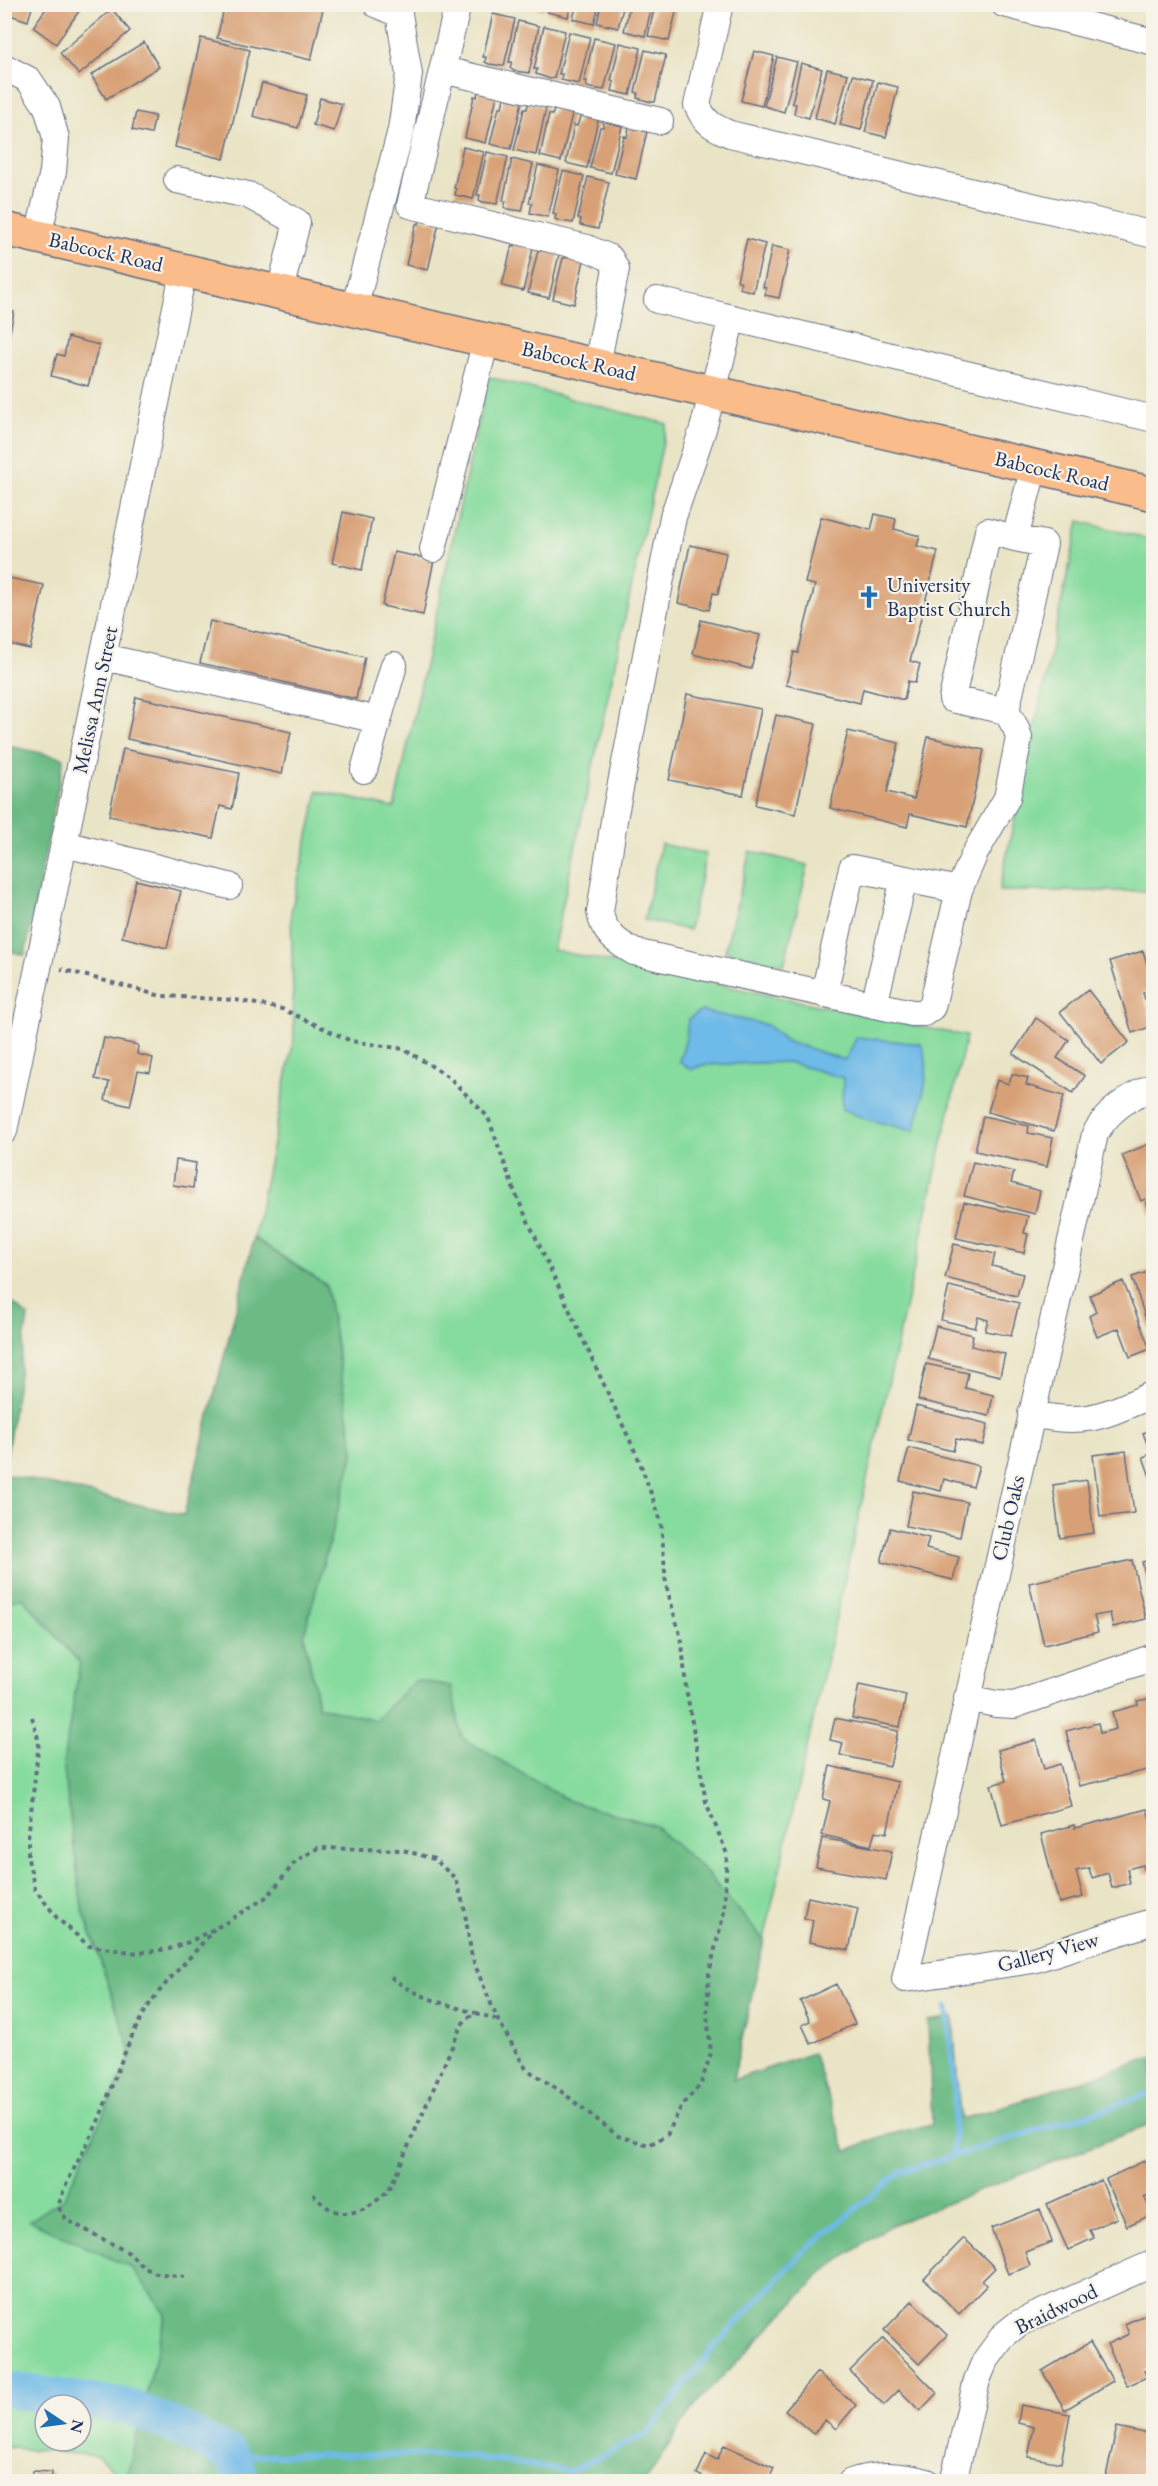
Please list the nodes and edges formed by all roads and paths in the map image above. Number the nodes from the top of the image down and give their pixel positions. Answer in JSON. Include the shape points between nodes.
{"nodes":[{"id":1,"x":376,"y":4,"type":"edge"},
{"id":2,"x":458,"y":4,"type":"edge"},
{"id":3,"x":720,"y":4,"type":"edge"},
{"id":4,"x":1004,"y":4,"type":"edge"},
{"id":5,"x":1154,"y":42,"type":"edge"},
{"id":6,"x":4,"y":67,"type":"edge"},
{"id":7,"x":443,"y":70,"type":"junction"},
{"id":8,"x":660,"y":121,"type":"dead end"},
{"id":9,"x":177,"y":180,"type":"dead end"},
{"id":10,"x":4,"y":229,"type":"edge"},
{"id":11,"x":1154,"y":235,"type":"edge"},
{"id":12,"x":38,"y":236,"type":"junction"},
{"id":13,"x":184,"y":269,"type":"junction"},
{"id":14,"x":280,"y":291,"type":"junction"},
{"id":15,"x":657,"y":300,"type":"dead end"},
{"id":16,"x":354,"y":309,"type":"junction"},
{"id":17,"x":732,"y":318,"type":"junction"},
{"id":18,"x":486,"y":340,"type":"junction"},
{"id":19,"x":597,"y":365,"type":"junction"},
{"id":20,"x":712,"y":392,"type":"junction"},
{"id":21,"x":1154,"y":419,"type":"edge"},
{"id":22,"x":1034,"y":467,"type":"junction"},
{"id":23,"x":1154,"y":494,"type":"edge"},
{"id":24,"x":1015,"y":538,"type":"junction"},
{"id":25,"x":434,"y":549,"type":"dead end"},
{"id":26,"x":104,"y":657,"type":"junction"},
{"id":27,"x":394,"y":665,"type":"dead end"},
{"id":28,"x":1006,"y":711,"type":"junction"},
{"id":29,"x":378,"y":720,"type":"junction"},
{"id":30,"x":364,"y":770,"type":"dead end"},
{"id":31,"x":65,"y":844,"type":"junction"},
{"id":32,"x":904,"y":879,"type":"junction"},
{"id":33,"x":229,"y":886,"type":"dead end"},
{"id":34,"x":959,"y":890,"type":"junction"},
{"id":35,"x":40,"y":963,"type":"junction"},
{"id":36,"x":824,"y":994,"type":"junction"},
{"id":37,"x":874,"y":1005,"type":"junction"},
{"id":38,"x":1154,"y":1086,"type":"edge"},
{"id":39,"x":4,"y":1131,"type":"edge"},
{"id":40,"x":1154,"y":1394,"type":"edge"},
{"id":41,"x":1031,"y":1414,"type":"junction"},
{"id":42,"x":1154,"y":1657,"type":"edge"},
{"id":43,"x":967,"y":1698,"type":"junction"},
{"id":44,"x":32,"y":1717,"type":"dead end"},
{"id":45,"x":1154,"y":1921,"type":"edge"},
{"id":46,"x":214,"y":1929,"type":"junction"},
{"id":47,"x":391,"y":1977,"type":"dead end"},
{"id":48,"x":905,"y":1979,"type":"joint"},
{"id":49,"x":476,"y":2013,"type":"junction"},
{"id":50,"x":498,"y":2020,"type":"junction"},
{"id":51,"x":314,"y":2193,"type":"dead end"},
{"id":52,"x":1154,"y":2263,"type":"edge"},
{"id":53,"x":185,"y":2277,"type":"dead end"},
{"id":54,"x":851,"y":2481,"type":"edge"},
{"id":55,"x":927,"y":2481,"type":"edge"},
{"id":56,"x":953,"y":2481,"type":"edge"}],
"edges":[{"from":1,"to":16,"type":"street","via":[[399,14],[409,74],[401,130]]},
{"from":2,"to":7,"type":"street"},
{"from":3,"to":11,"type":"street","via":[[698,105],[703,119],[712,127]]},
{"from":4,"to":5,"type":"street"},
{"from":6,"to":12,"type":"street","via":[[29,80],[47,107],[56,138],[53,172]]},
{"from":7,"to":8,"type":"street"},
{"from":7,"to":19,"type":"street","via":[[410,205],[587,248],[610,258],[616,269]]},
{"from":9,"to":14,"type":"street","via":[[248,195],[297,222]]},
{"from":10,"to":12,"type":"main road","name":"Babcock Road"},
{"from":12,"to":13,"type":"main road","name":"Babcock Road"},
{"from":13,"to":14,"type":"main road","name":"Babcock Road"},
{"from":13,"to":26,"type":"street","name":"Melissa Ann Street"},
{"from":14,"to":16,"type":"main road","name":"Babcock Road"},
{"from":15,"to":17,"type":"street"},
{"from":16,"to":18,"type":"main road","name":"Babcock Road"},
{"from":17,"to":20,"type":"street"},
{"from":17,"to":21,"type":"street"},
{"from":18,"to":19,"type":"main road","name":"Babcock Road"},
{"from":18,"to":25,"type":"street"},
{"from":19,"to":20,"type":"main road","name":"Babcock Road"},
{"from":20,"to":22,"type":"main road","name":"Babcock Road"},
{"from":20,"to":36,"type":"street","via":[[673,517],[615,814],[600,912],[602,925],[634,952]]},
{"from":22,"to":23,"type":"main road","name":"Babcock Road"},
{"from":22,"to":24,"type":"street"},
{"from":24,"to":28,"type":"street","via":[[1044,544]]},
{"from":24,"to":28,"type":"street","via":[[988,531],[952,699]]},
{"from":26,"to":29,"type":"street"},
{"from":26,"to":31,"type":"street","name":"Melissa Ann Street"},
{"from":27,"to":29,"type":"street"},
{"from":28,"to":34,"type":"street","via":[[1019,738],[1007,798]]},
{"from":29,"to":30,"type":"street"},
{"from":31,"to":33,"type":"street"},
{"from":31,"to":35,"type":"street","name":"Melissa Ann Street"},
{"from":32,"to":34,"type":"street"},
{"from":32,"to":36,"type":"street","via":[[852,868]]},
{"from":32,"to":37,"type":"street"},
{"from":34,"to":37,"type":"street","via":[[932,1006],[924,1013],[912,1013]]},
{"from":35,"to":39,"type":"street","name":"Melissa Ann Street"},
{"from":35,"to":50,"type":"path","via":[[161,996],[236,1000],[282,1009],[351,1041],[404,1049],[449,1077],[488,1117],[515,1193],[639,1460],[661,1521],[666,1585],[682,1642],[706,1802],[727,1854],[724,1912],[709,1973],[706,2015],[711,2053],[700,2084],[682,2105],[667,2135],[649,2145],[618,2136],[526,2069]]},
{"from":36,"to":37,"type":"street"},
{"from":38,"to":41,"type":"street","name":"Club Oaks","via":[[1113,1110],[1095,1134]]},
{"from":40,"to":41,"type":"street","via":[[1086,1420]]},
{"from":41,"to":43,"type":"street","name":"Club Oaks"},
{"from":42,"to":43,"type":"street","via":[[1014,1705]]},
{"from":43,"to":48,"type":"street","name":"Club Oaks"},
{"from":44,"to":46,"type":"path","via":[[39,1742],[28,1859],[35,1889],[57,1918],[89,1946],[138,1953],[169,1950]]},
{"from":45,"to":48,"type":"street","name":"Gallery View","via":[[1033,1960]]},
{"from":46,"to":50,"type":"path","via":[[268,1896],[296,1860],[318,1848],[403,1851],[434,1859],[456,1879],[472,1958]]},
{"from":46,"to":53,"type":"path","via":[[150,2004],[58,2207],[67,2220],[129,2253],[145,2268]]},
{"from":47,"to":49,"type":"path","via":[[426,1998]]},
{"from":49,"to":50,"type":"path"},
{"from":49,"to":51,"type":"path","via":[[461,2026],[389,2190],[375,2204],[357,2212],[337,2213],[324,2207]]},
{"from":52,"to":56,"type":"street","name":"Braidwood","via":[[1019,2323],[1004,2335],[977,2380]]},
{"from":54,"to":55,"type":"street","via":[[885,2475]]}]}
